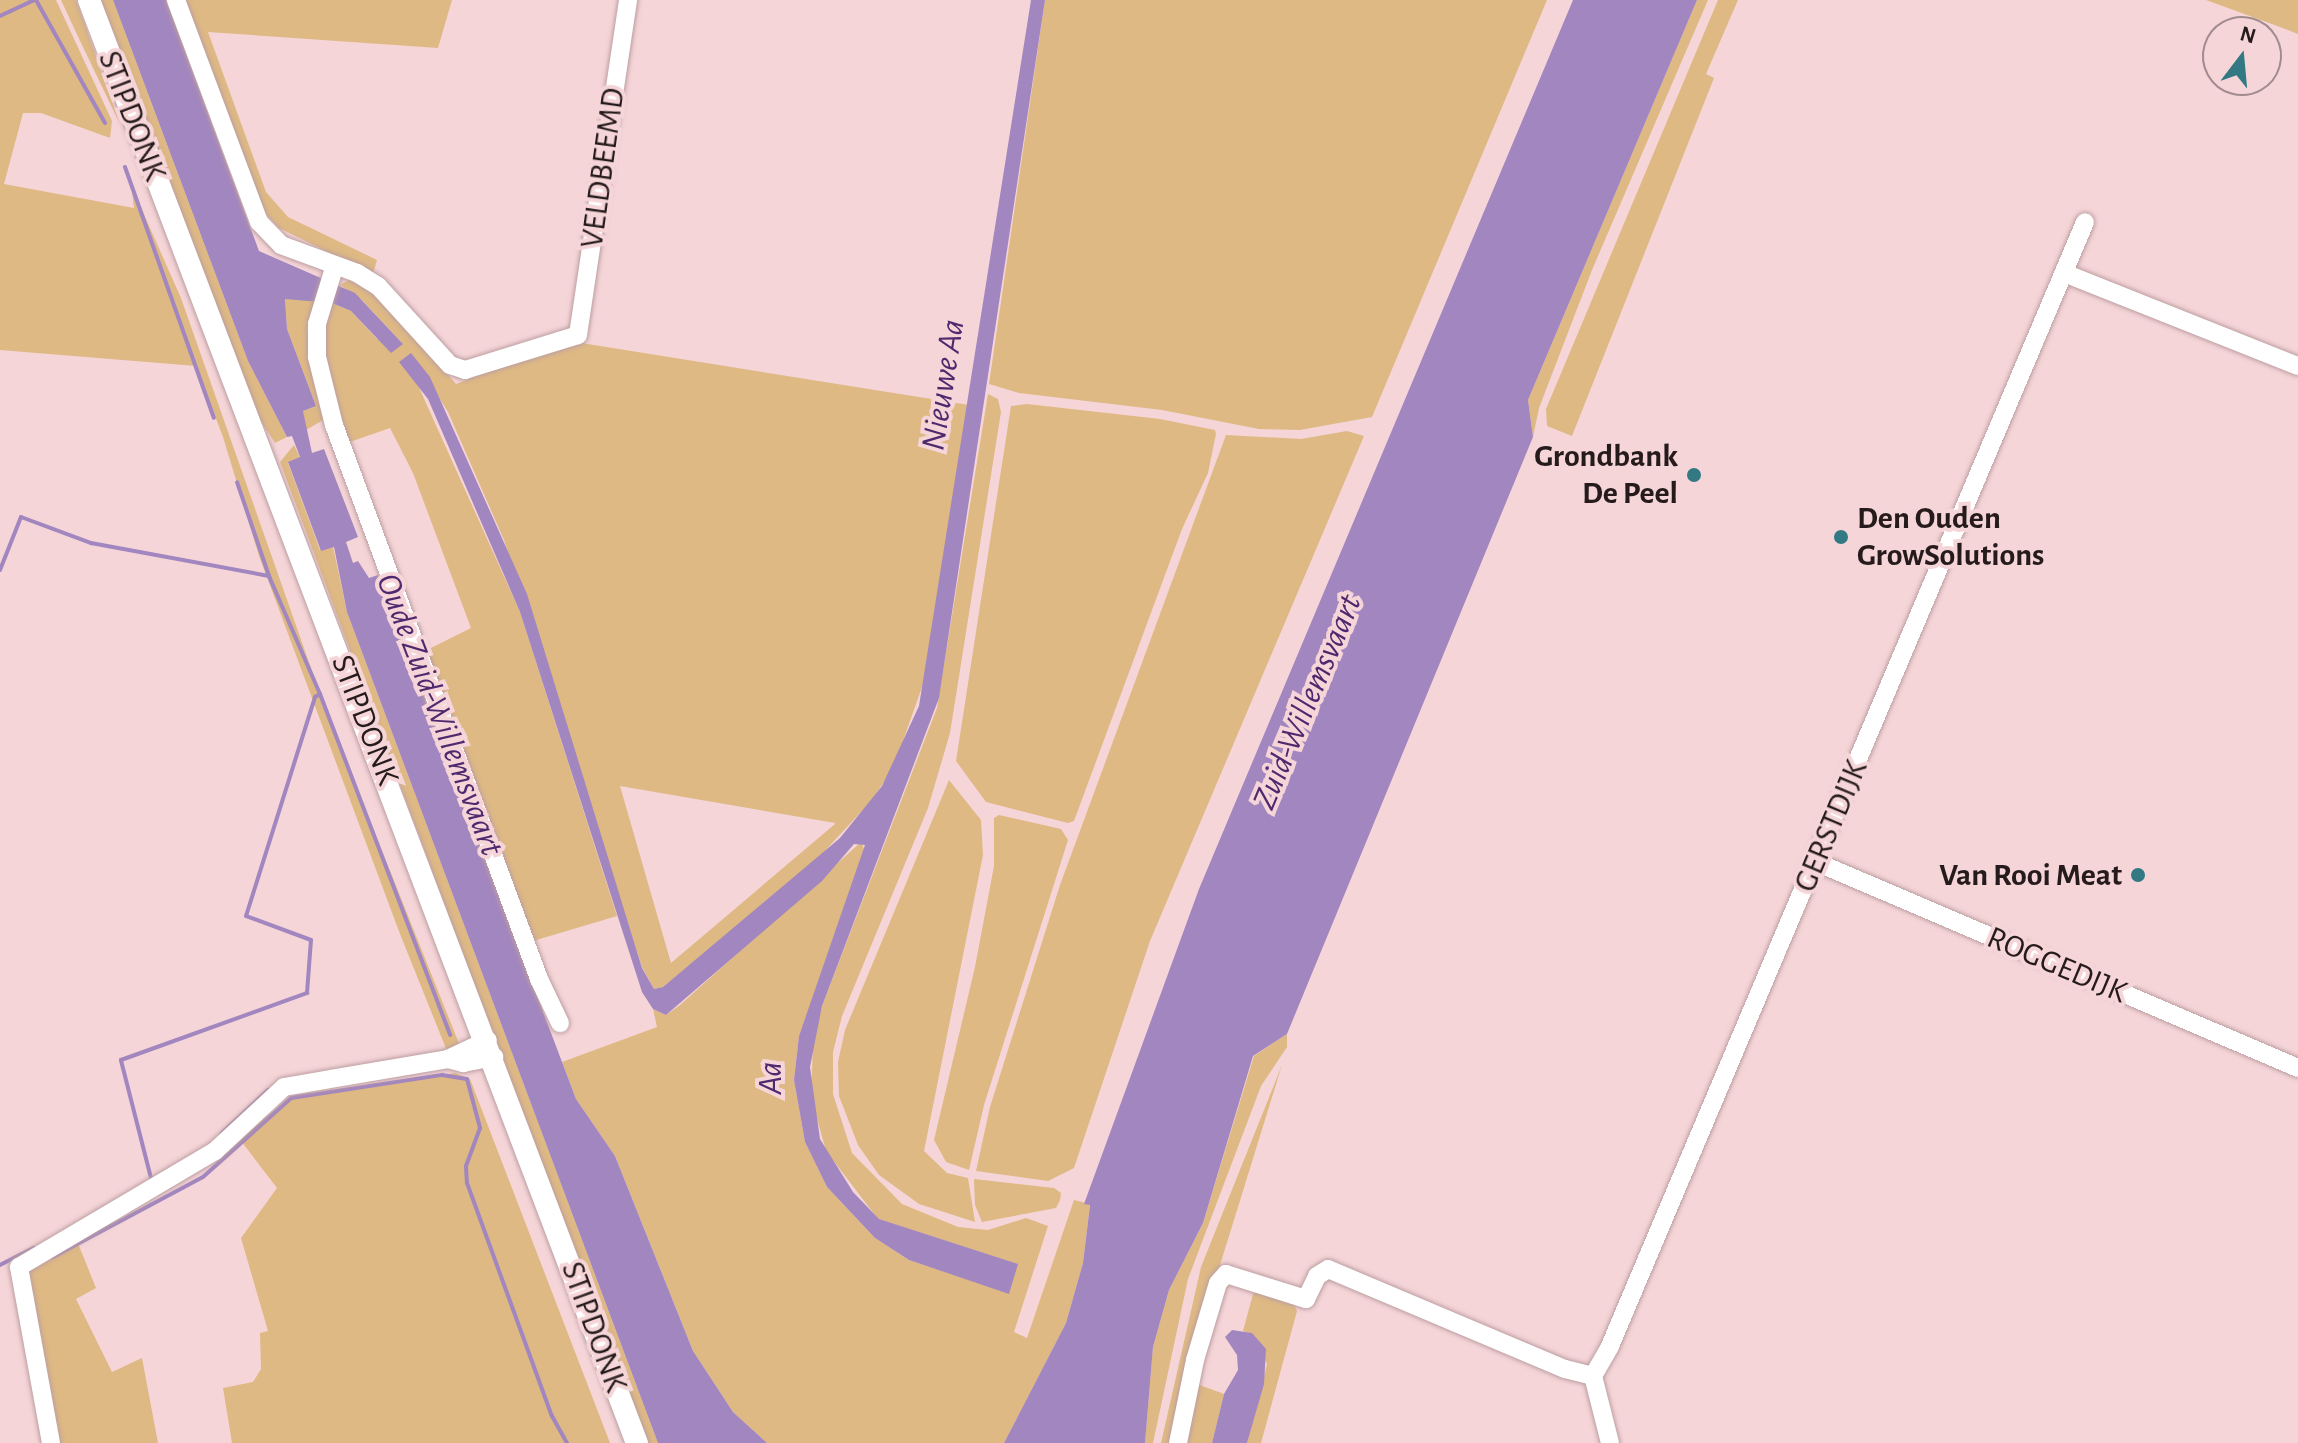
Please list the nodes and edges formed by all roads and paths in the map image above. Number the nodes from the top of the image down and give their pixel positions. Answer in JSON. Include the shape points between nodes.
{"nodes":[{"id":1,"x":89,"y":0,"type":"edge"},
{"id":2,"x":176,"y":0,"type":"edge"},
{"id":3,"x":628,"y":0,"type":"edge"},
{"id":4,"x":2085,"y":222,"type":"dead end"},
{"id":5,"x":2064,"y":273,"type":"junction"},
{"id":6,"x":329,"y":284,"type":"junction"},
{"id":7,"x":2298,"y":366,"type":"edge"},
{"id":8,"x":1816,"y":862,"type":"junction"},
{"id":9,"x":560,"y":1023,"type":"dead end"},
{"id":10,"x":491,"y":1049,"type":"junction"},
{"id":11,"x":2298,"y":1068,"type":"edge"},
{"id":12,"x":1593,"y":1376,"type":"junction"},
{"id":13,"x":51,"y":1443,"type":"edge"},
{"id":14,"x":637,"y":1443,"type":"edge"},
{"id":15,"x":1178,"y":1443,"type":"edge"},
{"id":16,"x":1610,"y":1443,"type":"edge"}],
"edges":[{"from":1,"to":10,"type":"main road","name":"STIPDONK"},
{"from":2,"to":6,"type":"street","via":[[259,222]]},
{"from":3,"to":6,"type":"street","name":"VELDBEEMD","via":[[578,335],[465,370],[450,365],[378,286],[357,273]]},
{"from":4,"to":5,"type":"street","name":"GERSTDIJK"},
{"from":5,"to":7,"type":"street"},
{"from":5,"to":8,"type":"street","name":"GERSTDIJK"},
{"from":6,"to":9,"type":"street","via":[[317,357],[334,425],[539,979]]},
{"from":8,"to":11,"type":"street","name":"ROGGEDIJK"},
{"from":8,"to":12,"type":"street","name":"GERSTDIJK"},
{"from":10,"to":13,"type":"street","via":[[463,1063],[448,1059],[284,1087],[215,1151],[19,1267]]},
{"from":10,"to":14,"type":"main road","name":"STIPDONK"},
{"from":12,"to":15,"type":"street","via":[[1328,1269],[1317,1276],[1306,1299],[1226,1274],[1218,1283],[1195,1360]]},
{"from":12,"to":16,"type":"street"}]}
